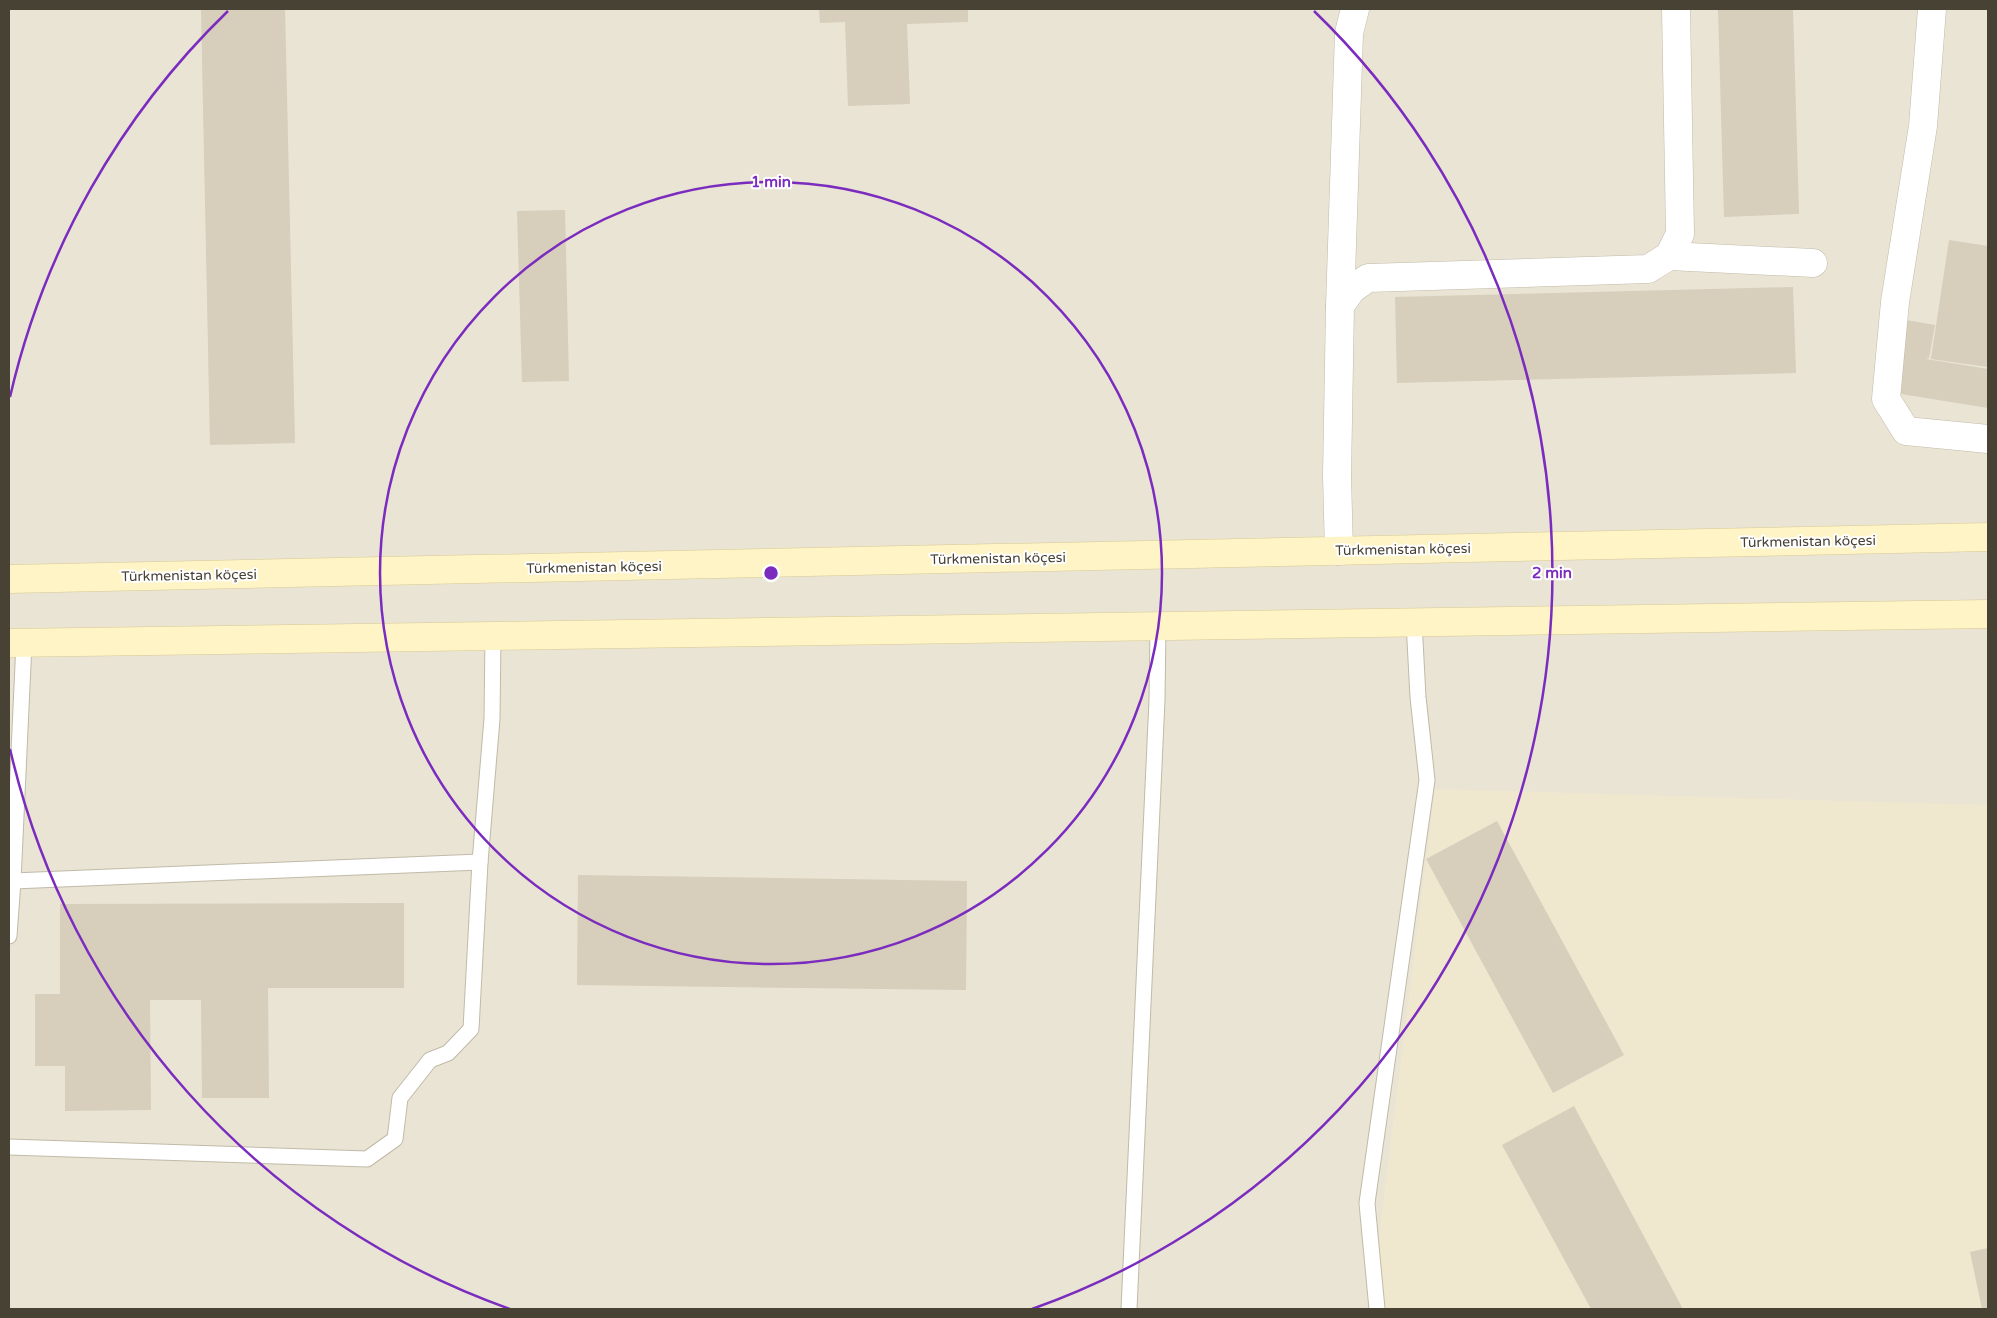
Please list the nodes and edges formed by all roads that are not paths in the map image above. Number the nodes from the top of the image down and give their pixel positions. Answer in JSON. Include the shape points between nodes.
{"nodes":[{"id":1,"x":1355,"y":9,"type":"edge"},
{"id":2,"x":1676,"y":9,"type":"edge"},
{"id":3,"x":1932,"y":9,"type":"edge"},
{"id":4,"x":1669,"y":256,"type":"junction"},
{"id":5,"x":1813,"y":264,"type":"dead end"},
{"id":6,"x":1340,"y":306,"type":"junction"},
{"id":7,"x":1988,"y":439,"type":"edge"},
{"id":8,"x":1988,"y":537,"type":"edge"},
{"id":9,"x":1339,"y":551,"type":"junction"},
{"id":10,"x":9,"y":579,"type":"edge"},
{"id":11,"x":1988,"y":614,"type":"edge"},
{"id":12,"x":1414,"y":622,"type":"junction"},
{"id":13,"x":1158,"y":626,"type":"junction"},
{"id":14,"x":493,"y":636,"type":"junction"},
{"id":15,"x":17,"y":643,"type":"edge"},
{"id":16,"x":480,"y":862,"type":"junction"},
{"id":17,"x":13,"y":881,"type":"junction"},
{"id":18,"x":9,"y":936,"type":"edge"},
{"id":19,"x":9,"y":1147,"type":"edge"},
{"id":20,"x":1129,"y":1309,"type":"edge"},
{"id":21,"x":1376,"y":1309,"type":"edge"}],
"edges":[{"from":1,"to":6,"type":"street","via":[[1349,33]]},
{"from":2,"to":4,"type":"street","via":[[1680,234]]},
{"from":3,"to":7,"type":"street","via":[[1923,126],[1895,302],[1886,399],[1906,431]]},
{"from":4,"to":5,"type":"street"},
{"from":4,"to":6,"type":"street","via":[[1648,269],[1368,278],[1352,289]]},
{"from":6,"to":9,"type":"street"},
{"from":8,"to":9,"type":"main road","name":"Türkmenistan köçesi"},
{"from":9,"to":10,"type":"main road","name":"Türkmenistan köçesi"},
{"from":11,"to":12,"type":"main road"},
{"from":12,"to":13,"type":"main road"},
{"from":12,"to":21,"type":"lane","via":[[1426,780],[1367,1203]]},
{"from":13,"to":14,"type":"main road"},
{"from":13,"to":20,"type":"lane"},
{"from":14,"to":15,"type":"main road"},
{"from":14,"to":16,"type":"lane","via":[[492,719]]},
{"from":15,"to":17,"type":"lane"},
{"from":16,"to":17,"type":"lane"},
{"from":16,"to":19,"type":"lane","via":[[471,1029],[448,1053],[430,1060],[400,1098],[395,1139],[367,1159]]},
{"from":17,"to":18,"type":"lane"}]}
